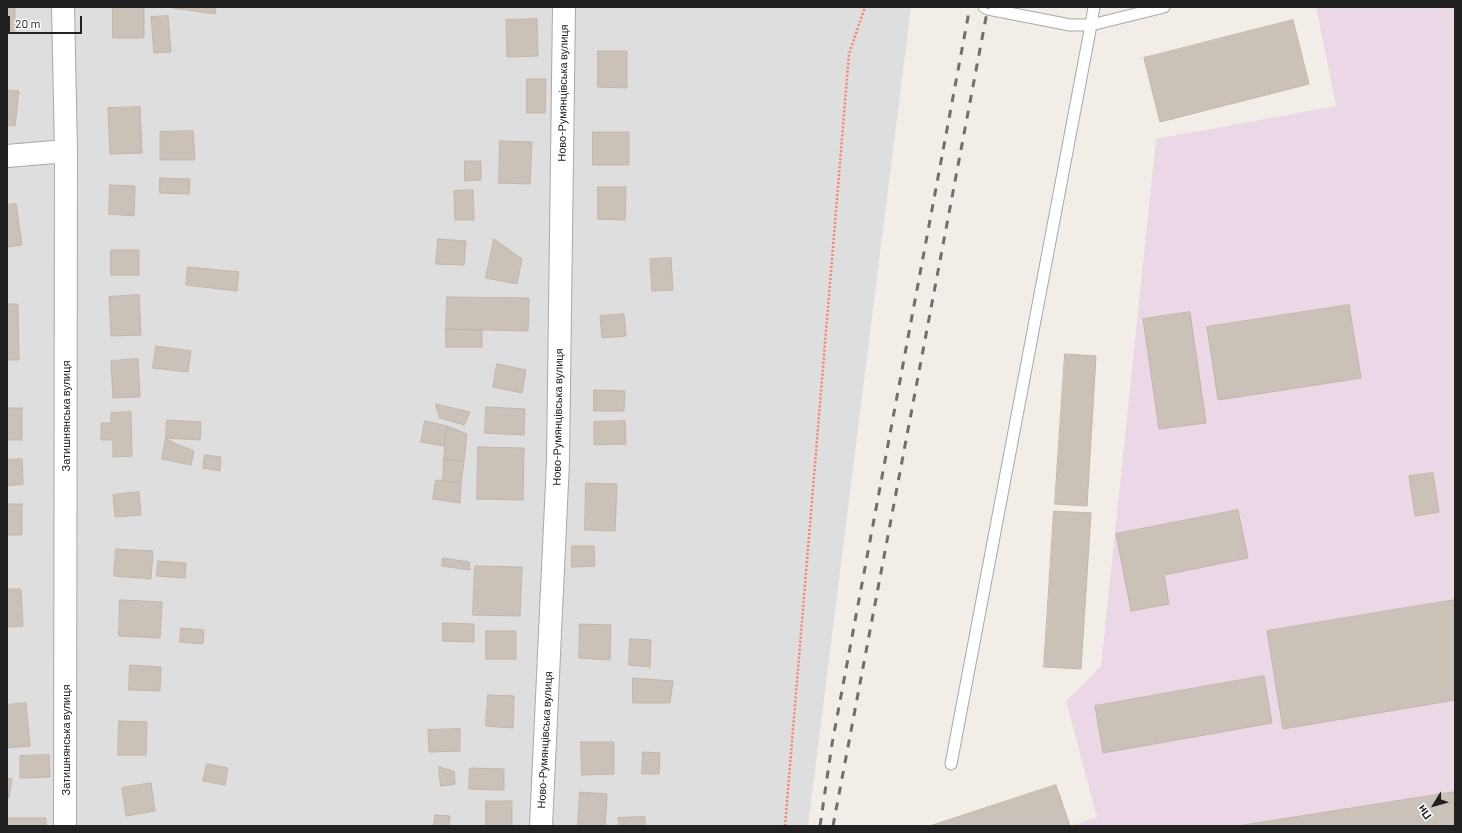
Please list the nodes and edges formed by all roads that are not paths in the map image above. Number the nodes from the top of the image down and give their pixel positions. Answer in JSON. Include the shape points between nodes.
{"nodes":[{"id":1,"x":64,"y":7,"type":"edge"},
{"id":2,"x":564,"y":7,"type":"edge"},
{"id":3,"x":984,"y":7,"type":"edge"},
{"id":4,"x":1094,"y":7,"type":"edge"},
{"id":5,"x":1164,"y":7,"type":"edge"},
{"id":6,"x":1091,"y":25,"type":"junction"},
{"id":7,"x":66,"y":151,"type":"junction"},
{"id":8,"x":7,"y":156,"type":"edge"},
{"id":9,"x":951,"y":764,"type":"dead end"},
{"id":10,"x":66,"y":826,"type":"edge"},
{"id":11,"x":541,"y":826,"type":"edge"}],
"edges":[{"from":1,"to":7,"type":"street","name":"Затишнянська вулиця"},
{"from":2,"to":11,"type":"street","name":"Ново-Румянцівська вулиця","via":[[558,461]]},
{"from":3,"to":6,"type":"lane","via":[[1070,25]]},
{"from":4,"to":6,"type":"lane"},
{"from":5,"to":6,"type":"lane"},
{"from":6,"to":9,"type":"lane"},
{"from":7,"to":8,"type":"street"},
{"from":7,"to":10,"type":"street","name":"Затишнянська вулиця"}]}
